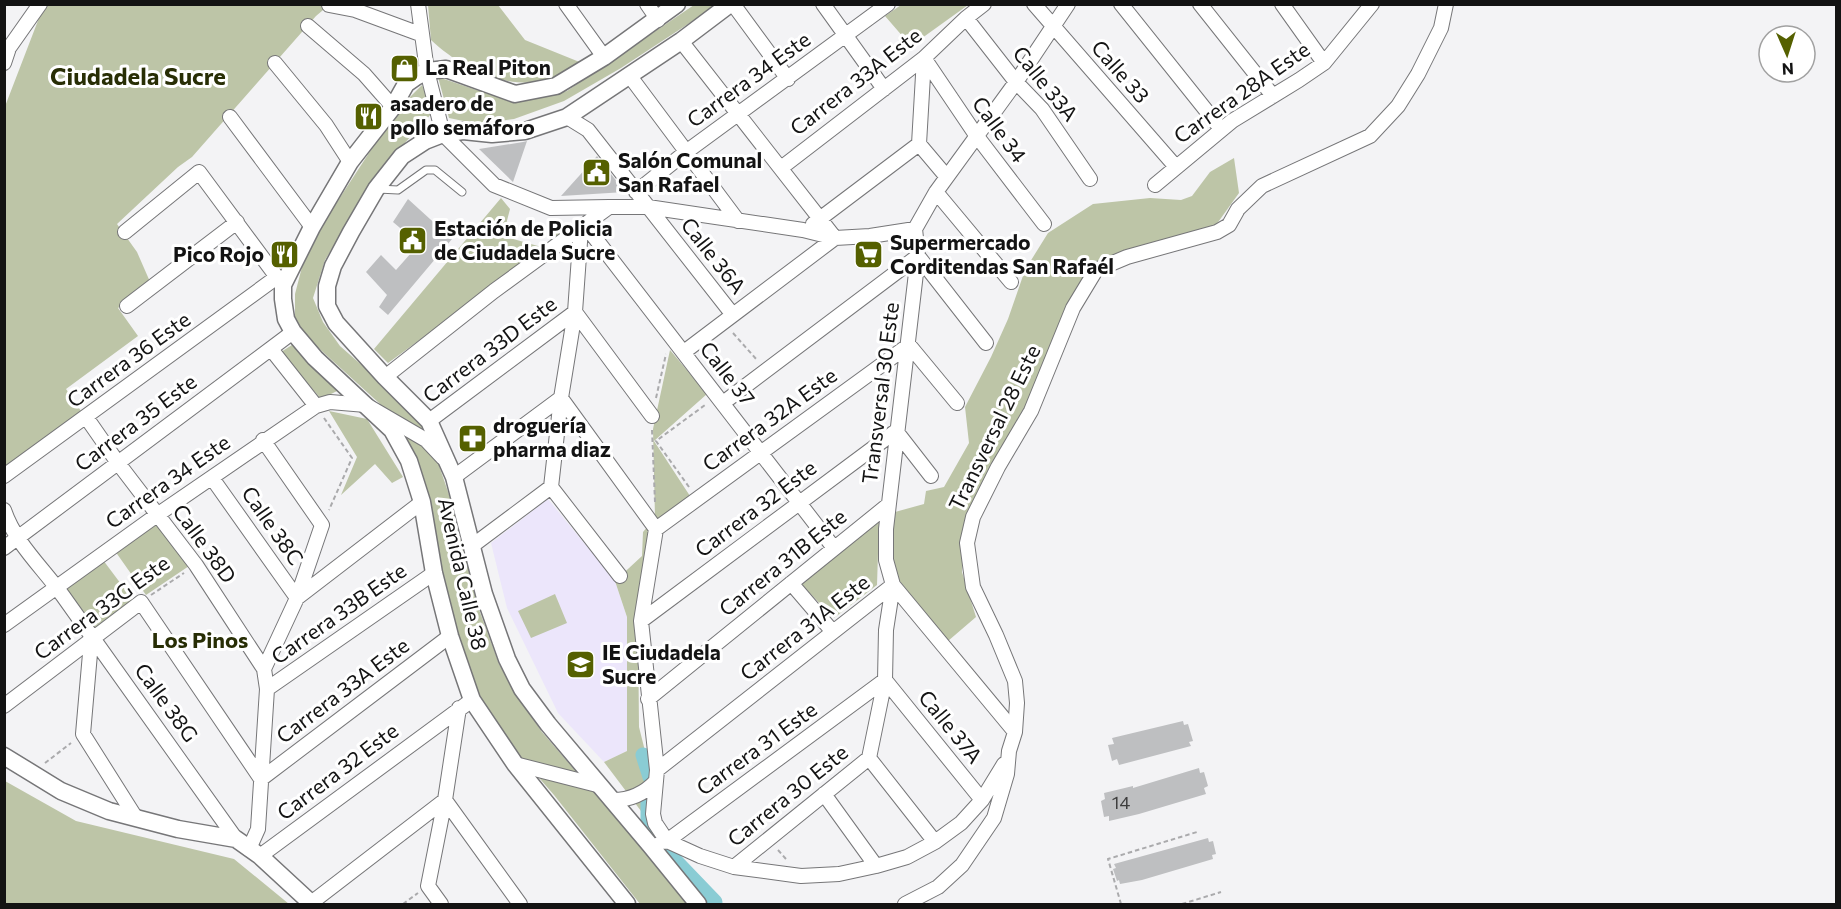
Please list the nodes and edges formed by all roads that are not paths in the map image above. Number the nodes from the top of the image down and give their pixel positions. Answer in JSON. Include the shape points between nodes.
{"nodes":[{"id":1,"x":40,"y":4,"type":"edge"},
{"id":2,"x":418,"y":4,"type":"edge"},
{"id":3,"x":566,"y":4,"type":"edge"},
{"id":4,"x":647,"y":4,"type":"edge"},
{"id":5,"x":677,"y":4,"type":"edge"},
{"id":6,"x":731,"y":4,"type":"edge"},
{"id":7,"x":823,"y":4,"type":"edge"},
{"id":8,"x":888,"y":4,"type":"edge"},
{"id":9,"x":984,"y":4,"type":"edge"},
{"id":10,"x":1034,"y":4,"type":"edge"},
{"id":11,"x":1068,"y":4,"type":"edge"},
{"id":12,"x":1121,"y":4,"type":"edge"},
{"id":13,"x":1200,"y":4,"type":"edge"},
{"id":14,"x":1282,"y":4,"type":"edge"},
{"id":15,"x":1446,"y":4,"type":"edge"},
{"id":16,"x":329,"y":5,"type":"edge"},
{"id":17,"x":1367,"y":6,"type":"edge"},
{"id":18,"x":966,"y":18,"type":"junction"},
{"id":19,"x":658,"y":20,"type":"junction"},
{"id":20,"x":308,"y":26,"type":"dead end"},
{"id":21,"x":1054,"y":26,"type":"junction"},
{"id":22,"x":420,"y":34,"type":"junction"},
{"id":23,"x":846,"y":36,"type":"junction"},
{"id":24,"x":681,"y":41,"type":"junction"},
{"id":25,"x":7,"y":45,"type":"edge"},
{"id":26,"x":604,"y":57,"type":"junction"},
{"id":27,"x":924,"y":58,"type":"junction"},
{"id":28,"x":4,"y":63,"type":"edge"},
{"id":29,"x":275,"y":63,"type":"dead end"},
{"id":30,"x":1324,"y":63,"type":"junction"},
{"id":31,"x":427,"y":71,"type":"junction"},
{"id":32,"x":628,"y":75,"type":"junction"},
{"id":33,"x":788,"y":79,"type":"junction"},
{"id":34,"x":1016,"y":82,"type":"junction"},
{"id":35,"x":884,"y":89,"type":"junction"},
{"id":36,"x":1273,"y":96,"type":"junction"},
{"id":37,"x":393,"y":107,"type":"junction"},
{"id":38,"x":738,"y":114,"type":"junction"},
{"id":39,"x":230,"y":117,"type":"dead end"},
{"id":40,"x":567,"y":117,"type":"junction"},
{"id":41,"x":1221,"y":129,"type":"junction"},
{"id":42,"x":443,"y":134,"type":"junction"},
{"id":43,"x":976,"y":135,"type":"junction"},
{"id":44,"x":919,"y":144,"type":"junction"},
{"id":45,"x":686,"y":152,"type":"junction"},
{"id":46,"x":351,"y":162,"type":"junction"},
{"id":47,"x":1176,"y":167,"type":"junction"},
{"id":48,"x":781,"y":168,"type":"junction"},
{"id":49,"x":946,"y":176,"type":"junction"},
{"id":50,"x":1090,"y":179,"type":"dead end"},
{"id":51,"x":1155,"y":185,"type":"dead end"},
{"id":52,"x":376,"y":189,"type":"junction"},
{"id":53,"x":462,"y":192,"type":"dead end"},
{"id":54,"x":636,"y":192,"type":"junction"},
{"id":55,"x":936,"y":192,"type":"junction"},
{"id":56,"x":609,"y":207,"type":"junction"},
{"id":57,"x":648,"y":207,"type":"junction"},
{"id":58,"x":821,"y":219,"type":"junction"},
{"id":59,"x":738,"y":221,"type":"junction"},
{"id":60,"x":237,"y":222,"type":"junction"},
{"id":61,"x":1044,"y":224,"type":"dead end"},
{"id":62,"x":312,"y":227,"type":"junction"},
{"id":63,"x":583,"y":227,"type":"junction"},
{"id":64,"x":915,"y":229,"type":"junction"},
{"id":65,"x":803,"y":230,"type":"junction"},
{"id":66,"x":125,"y":232,"type":"dead end"},
{"id":67,"x":835,"y":238,"type":"junction"},
{"id":68,"x":918,"y":256,"type":"junction"},
{"id":69,"x":280,"y":281,"type":"junction"},
{"id":70,"x":1011,"y":282,"type":"dead end"},
{"id":71,"x":127,"y":306,"type":"dead end"},
{"id":72,"x":575,"y":312,"type":"junction"},
{"id":73,"x":728,"y":319,"type":"junction"},
{"id":74,"x":293,"y":332,"type":"junction"},
{"id":75,"x":986,"y":343,"type":"dead end"},
{"id":76,"x":909,"y":345,"type":"junction"},
{"id":77,"x":271,"y":349,"type":"junction"},
{"id":78,"x":684,"y":352,"type":"junction"},
{"id":79,"x":385,"y":377,"type":"junction"},
{"id":80,"x":561,"y":398,"type":"junction"},
{"id":81,"x":720,"y":399,"type":"junction"},
{"id":82,"x":957,"y":403,"type":"dead end"},
{"id":83,"x":366,"y":405,"type":"junction"},
{"id":84,"x":316,"y":406,"type":"junction"},
{"id":85,"x":652,"y":416,"type":"road end"},
{"id":86,"x":86,"y":417,"type":"junction"},
{"id":87,"x":429,"y":422,"type":"junction"},
{"id":88,"x":896,"y":431,"type":"junction"},
{"id":89,"x":263,"y":440,"type":"junction"},
{"id":90,"x":761,"y":453,"type":"junction"},
{"id":91,"x":118,"y":463,"type":"junction"},
{"id":92,"x":451,"y":470,"type":"junction"},
{"id":93,"x":4,"y":476,"type":"edge"},
{"id":94,"x":931,"y":476,"type":"dead end"},
{"id":95,"x":212,"y":478,"type":"junction"},
{"id":96,"x":551,"y":487,"type":"junction"},
{"id":97,"x":422,"y":502,"type":"junction"},
{"id":98,"x":800,"y":502,"type":"junction"},
{"id":99,"x":888,"y":505,"type":"junction"},
{"id":100,"x":4,"y":510,"type":"edge"},
{"id":101,"x":157,"y":515,"type":"junction"},
{"id":102,"x":656,"y":529,"type":"junction"},
{"id":103,"x":18,"y":538,"type":"junction"},
{"id":104,"x":472,"y":546,"type":"junction"},
{"id":105,"x":4,"y":548,"type":"edge"},
{"id":106,"x":834,"y":548,"type":"junction"},
{"id":107,"x":434,"y":573,"type":"junction"},
{"id":108,"x":620,"y":576,"type":"dead end"},
{"id":109,"x":791,"y":584,"type":"junction"},
{"id":110,"x":893,"y":585,"type":"junction"},
{"id":111,"x":56,"y":586,"type":"junction"},
{"id":112,"x":297,"y":598,"type":"junction"},
{"id":113,"x":641,"y":621,"type":"junction"},
{"id":114,"x":4,"y":625,"type":"edge"},
{"id":115,"x":833,"y":632,"type":"junction"},
{"id":116,"x":450,"y":636,"type":"junction"},
{"id":117,"x":92,"y":641,"type":"junction"},
{"id":118,"x":264,"y":669,"type":"junction"},
{"id":119,"x":885,"y":680,"type":"junction"},
{"id":120,"x":267,"y":689,"type":"junction"},
{"id":121,"x":648,"y":699,"type":"junction"},
{"id":122,"x":465,"y":704,"type":"junction"},
{"id":123,"x":4,"y":706,"type":"edge"},
{"id":124,"x":1015,"y":732,"type":"junction"},
{"id":125,"x":1009,"y":751,"type":"junction"},
{"id":126,"x":4,"y":756,"type":"edge"},
{"id":127,"x":869,"y":758,"type":"junction"},
{"id":128,"x":515,"y":764,"type":"junction"},
{"id":129,"x":656,"y":776,"type":"junction"},
{"id":130,"x":261,"y":779,"type":"junction"},
{"id":131,"x":601,"y":786,"type":"junction"},
{"id":132,"x":824,"y":795,"type":"junction"},
{"id":133,"x":445,"y":800,"type":"junction"},
{"id":134,"x":613,"y":800,"type":"junction"},
{"id":135,"x":982,"y":800,"type":"junction"},
{"id":136,"x":136,"y":818,"type":"junction"},
{"id":137,"x":667,"y":841,"type":"junction"},
{"id":138,"x":935,"y":842,"type":"junction"},
{"id":139,"x":651,"y":845,"type":"junction"},
{"id":140,"x":248,"y":848,"type":"junction"},
{"id":141,"x":876,"y":866,"type":"junction"},
{"id":142,"x":734,"y":867,"type":"junction"},
{"id":143,"x":312,"y":904,"type":"edge"},
{"id":144,"x":441,"y":904,"type":"edge"},
{"id":145,"x":520,"y":904,"type":"edge"},
{"id":146,"x":627,"y":904,"type":"edge"},
{"id":147,"x":698,"y":904,"type":"edge"},
{"id":148,"x":905,"y":904,"type":"edge"}],
"edges":[{"from":1,"to":25,"type":"street"},
{"from":2,"to":22,"type":"street"},
{"from":3,"to":26,"type":"street"},
{"from":4,"to":19,"type":"street"},
{"from":5,"to":19,"type":"street"},
{"from":6,"to":24,"type":"street"},
{"from":6,"to":33,"type":"street"},
{"from":7,"to":23,"type":"street"},
{"from":8,"to":23,"type":"street","name":"Carrera 34 Este"},
{"from":9,"to":18,"type":"street","name":"Carrera 33A Este"},
{"from":10,"to":21,"type":"street","name":"Calle 33"},
{"from":11,"to":21,"type":"street"},
{"from":12,"to":41,"type":"street"},
{"from":13,"to":36,"type":"street"},
{"from":14,"to":30,"type":"street"},
{"from":15,"to":124,"type":"street","name":"Transversal 28 Este","via":[[1441,28],[1418,74],[1398,105],[1370,136],[1262,186],[1238,209],[1229,225],[1217,232],[1127,257],[1096,270],[1073,308],[1031,411],[973,517],[967,543],[973,587],[1015,681]]},
{"from":16,"to":22,"type":"street","via":[[355,10]]},
{"from":17,"to":30,"type":"street","name":"Carrera 28A Este"},
{"from":18,"to":27,"type":"street","name":"Carrera 33A Este"},
{"from":18,"to":34,"type":"street","name":"Calle 33A"},
{"from":19,"to":26,"type":"street"},
{"from":20,"to":37,"type":"street","via":[[364,74]]},
{"from":21,"to":34,"type":"street"},
{"from":21,"to":47,"type":"street","name":"Calle 33"},
{"from":22,"to":31,"type":"street"},
{"from":23,"to":33,"type":"street","name":"Carrera 34 Este"},
{"from":23,"to":35,"type":"street"},
{"from":24,"to":32,"type":"street"},
{"from":24,"to":38,"type":"street"},
{"from":25,"to":28,"type":"street"},
{"from":26,"to":31,"type":"street","via":[[556,86],[516,94],[446,69]]},
{"from":27,"to":35,"type":"street","name":"Carrera 33A Este"},
{"from":27,"to":43,"type":"street","name":"Calle 34"},
{"from":27,"to":44,"type":"street"},
{"from":29,"to":46,"type":"street"},
{"from":30,"to":36,"type":"street","name":"Carrera 28A Este"},
{"from":31,"to":37,"type":"street","via":[[406,84]]},
{"from":31,"to":42,"type":"street"},
{"from":32,"to":40,"type":"street"},
{"from":32,"to":45,"type":"street"},
{"from":33,"to":38,"type":"street","name":"Carrera 34 Este"},
{"from":34,"to":43,"type":"street"},
{"from":34,"to":50,"type":"street","name":"Calle 33A","via":[[1042,109]]},
{"from":35,"to":48,"type":"street","name":"Carrera 33A Este"},
{"from":36,"to":41,"type":"street","name":"Carrera 28A Este"},
{"from":37,"to":46,"type":"street"},
{"from":38,"to":45,"type":"street","name":"Carrera 34 Este"},
{"from":38,"to":48,"type":"street"},
{"from":39,"to":62,"type":"street"},
{"from":40,"to":42,"type":"street","via":[[525,131]]},
{"from":40,"to":54,"type":"street","name":"Calle 36A","via":[[588,130]]},
{"from":41,"to":47,"type":"street","name":"Carrera 28A Este"},
{"from":42,"to":52,"type":"street","via":[[402,156]]},
{"from":42,"to":56,"type":"street","via":[[494,185],[550,208]]},
{"from":43,"to":49,"type":"street"},
{"from":43,"to":61,"type":"street","name":"Calle 34"},
{"from":44,"to":49,"type":"street"},
{"from":44,"to":58,"type":"street"},
{"from":45,"to":54,"type":"street","name":"Carrera 34 Este"},
{"from":45,"to":59,"type":"street"},
{"from":46,"to":62,"type":"street"},
{"from":47,"to":51,"type":"street","name":"Carrera 28A Este"},
{"from":48,"to":58,"type":"street"},
{"from":49,"to":55,"type":"street"},
{"from":52,"to":53,"type":"lane","via":[[398,190],[426,170],[435,170]]},
{"from":52,"to":79,"type":"street","name":"Avenida Calle 38","via":[[333,266],[327,306],[336,323]]},
{"from":54,"to":57,"type":"street","name":"Calle 36A"},
{"from":55,"to":64,"type":"street"},
{"from":55,"to":70,"type":"street"},
{"from":56,"to":57,"type":"street"},
{"from":56,"to":63,"type":"street"},
{"from":57,"to":59,"type":"street"},
{"from":57,"to":73,"type":"street","name":"Calle 36A"},
{"from":58,"to":65,"type":"street"},
{"from":58,"to":67,"type":"street"},
{"from":59,"to":65,"type":"street"},
{"from":60,"to":66,"type":"street","via":[[199,172]]},
{"from":60,"to":69,"type":"street"},
{"from":60,"to":71,"type":"street"},
{"from":62,"to":69,"type":"street"},
{"from":63,"to":72,"type":"street"},
{"from":63,"to":78,"type":"street","name":"Calle 37"},
{"from":63,"to":79,"type":"street"},
{"from":64,"to":67,"type":"street"},
{"from":64,"to":68,"type":"street","name":"Transversal 30 Este"},
{"from":65,"to":67,"type":"street"},
{"from":67,"to":73,"type":"street"},
{"from":68,"to":75,"type":"street"},
{"from":68,"to":76,"type":"street","name":"Transversal 30 Este"},
{"from":68,"to":81,"type":"street","via":[[767,371]]},
{"from":69,"to":74,"type":"street","name":"Avenida Calle 38","via":[[286,319]]},
{"from":69,"to":86,"type":"street","name":"Carrera 36 Este"},
{"from":72,"to":80,"type":"street"},
{"from":72,"to":85,"type":"street"},
{"from":72,"to":87,"type":"street","name":"Carrera 33D Este"},
{"from":73,"to":78,"type":"street"},
{"from":74,"to":77,"type":"street","name":"Carrera 35 Este"},
{"from":74,"to":83,"type":"street","name":"Avenida Calle 38"},
{"from":76,"to":82,"type":"street"},
{"from":76,"to":88,"type":"street","name":"Transversal 30 Este"},
{"from":76,"to":90,"type":"street","name":"Carrera 32A Este"},
{"from":77,"to":84,"type":"street"},
{"from":77,"to":91,"type":"street","name":"Carrera 35 Este"},
{"from":78,"to":81,"type":"street","name":"Calle 37"},
{"from":79,"to":87,"type":"street","name":"Avenida Calle 38"},
{"from":80,"to":92,"type":"street"},
{"from":80,"to":96,"type":"street"},
{"from":80,"to":102,"type":"street"},
{"from":81,"to":90,"type":"street","name":"Calle 37"},
{"from":83,"to":84,"type":"street","name":"Carrera 34 Este","via":[[330,402]]},
{"from":83,"to":92,"type":"street","via":[[426,440]]},
{"from":83,"to":97,"type":"street","name":"Avenida Calle 38","via":[[392,430],[410,461]]},
{"from":84,"to":89,"type":"street","name":"Carrera 34 Este"},
{"from":86,"to":91,"type":"street","name":"Calle 38D"},
{"from":86,"to":93,"type":"street","name":"Carrera 36 Este"},
{"from":87,"to":92,"type":"street","name":"Avenida Calle 38"},
{"from":88,"to":94,"type":"street"},
{"from":88,"to":98,"type":"street","name":"Carrera 32 Este"},
{"from":88,"to":99,"type":"street","name":"Transversal 30 Este"},
{"from":89,"to":95,"type":"street","name":"Carrera 34 Este"},
{"from":89,"to":112,"type":"street","via":[[322,525]]},
{"from":90,"to":98,"type":"street","name":"Calle 37"},
{"from":90,"to":102,"type":"street","name":"Carrera 32A Este"},
{"from":91,"to":101,"type":"street","name":"Calle 38D"},
{"from":91,"to":103,"type":"street","name":"Carrera 35 Este"},
{"from":92,"to":104,"type":"street","name":"Avenida Calle 38"},
{"from":95,"to":101,"type":"street","name":"Carrera 34 Este"},
{"from":95,"to":112,"type":"street","name":"Calle 38C"},
{"from":96,"to":104,"type":"street"},
{"from":96,"to":108,"type":"street"},
{"from":97,"to":107,"type":"street","name":"Avenida Calle 38"},
{"from":97,"to":112,"type":"street"},
{"from":98,"to":106,"type":"street","name":"Calle 37"},
{"from":98,"to":113,"type":"street","name":"Carrera 32 Este"},
{"from":99,"to":106,"type":"street","name":"Carrera 31B Este"},
{"from":99,"to":110,"type":"street","name":"Transversal 30 Este","via":[[886,560]]},
{"from":100,"to":103,"type":"street","name":"Calle 38G"},
{"from":101,"to":111,"type":"street","name":"Carrera 34 Este"},
{"from":101,"to":118,"type":"street","name":"Calle 38D","via":[[196,565]]},
{"from":102,"to":113,"type":"street"},
{"from":103,"to":105,"type":"street","name":"Carrera 35 Este"},
{"from":103,"to":111,"type":"street","name":"Calle 38G"},
{"from":104,"to":131,"type":"street","name":"Avenida Calle 38","via":[[484,594],[522,689]]},
{"from":106,"to":109,"type":"street","name":"Carrera 31B Este"},
{"from":107,"to":116,"type":"street","name":"Avenida Calle 38"},
{"from":107,"to":120,"type":"street","name":"Carrera 33B Este"},
{"from":109,"to":115,"type":"street"},
{"from":109,"to":121,"type":"street","name":"Carrera 31B Este"},
{"from":110,"to":115,"type":"street","name":"Carrera 31A Este"},
{"from":110,"to":119,"type":"street","name":"Transversal 30 Este","via":[[885,630]]},
{"from":110,"to":124,"type":"street"},
{"from":111,"to":114,"type":"street","name":"Carrera 34 Este"},
{"from":111,"to":117,"type":"street","name":"Calle 38G"},
{"from":112,"to":118,"type":"street"},
{"from":113,"to":121,"type":"street"},
{"from":115,"to":129,"type":"street","name":"Carrera 31A Este"},
{"from":116,"to":122,"type":"street","name":"Avenida Calle 38"},
{"from":116,"to":130,"type":"street","name":"Carrera 33A Este"},
{"from":117,"to":123,"type":"street","name":"Carrera 33G Este"},
{"from":117,"to":130,"type":"street","name":"Carrera 33G Este","via":[[141,602]]},
{"from":117,"to":136,"type":"street","via":[[83,734]]},
{"from":117,"to":140,"type":"street","name":"Calle 38G"},
{"from":118,"to":120,"type":"street"},
{"from":119,"to":127,"type":"street","name":"Transversal 30 Este"},
{"from":119,"to":135,"type":"street","name":"Calle 37A"},
{"from":119,"to":137,"type":"street","name":"Carrera 31 Este"},
{"from":120,"to":130,"type":"street"},
{"from":121,"to":129,"type":"street"},
{"from":122,"to":128,"type":"street","name":"Avenida Calle 38"},
{"from":122,"to":133,"type":"street"},
{"from":122,"to":140,"type":"street","name":"Carrera 32 Este"},
{"from":124,"to":125,"type":"street","name":"Transversal 28 Este"},
{"from":125,"to":135,"type":"street"},
{"from":125,"to":148,"type":"street","name":"Transversal 28 Este","via":[[1007,774],[994,818],[962,866],[938,887]]},
{"from":126,"to":136,"type":"street","via":[[61,791]]},
{"from":127,"to":132,"type":"street","name":"Carrera 30 Este"},
{"from":127,"to":138,"type":"street"},
{"from":128,"to":131,"type":"street"},
{"from":128,"to":146,"type":"street","name":"Avenida Calle 38"},
{"from":129,"to":134,"type":"street","name":"Carrera 31A Este","via":[[651,787],[626,800]]},
{"from":129,"to":137,"type":"street","via":[[653,814]]},
{"from":130,"to":140,"type":"street","via":[[258,830]]},
{"from":131,"to":134,"type":"street","name":"Avenida Calle 38"},
{"from":132,"to":141,"type":"street"},
{"from":132,"to":142,"type":"street","name":"Carrera 30 Este"},
{"from":133,"to":143,"type":"street"},
{"from":133,"to":144,"type":"street","via":[[428,886]]},
{"from":133,"to":145,"type":"street"},
{"from":134,"to":139,"type":"street","name":"Avenida Calle 38"},
{"from":135,"to":138,"type":"street","via":[[961,823]]},
{"from":136,"to":140,"type":"street"},
{"from":137,"to":139,"type":"street","name":"Carrera 31 Este"},
{"from":137,"to":142,"type":"street"},
{"from":138,"to":141,"type":"street","via":[[907,857]]},
{"from":139,"to":147,"type":"street","name":"Avenida Calle 38"},
{"from":140,"to":143,"type":"street","name":"Calle 38G"},
{"from":141,"to":142,"type":"street","via":[[801,876]]}]}
